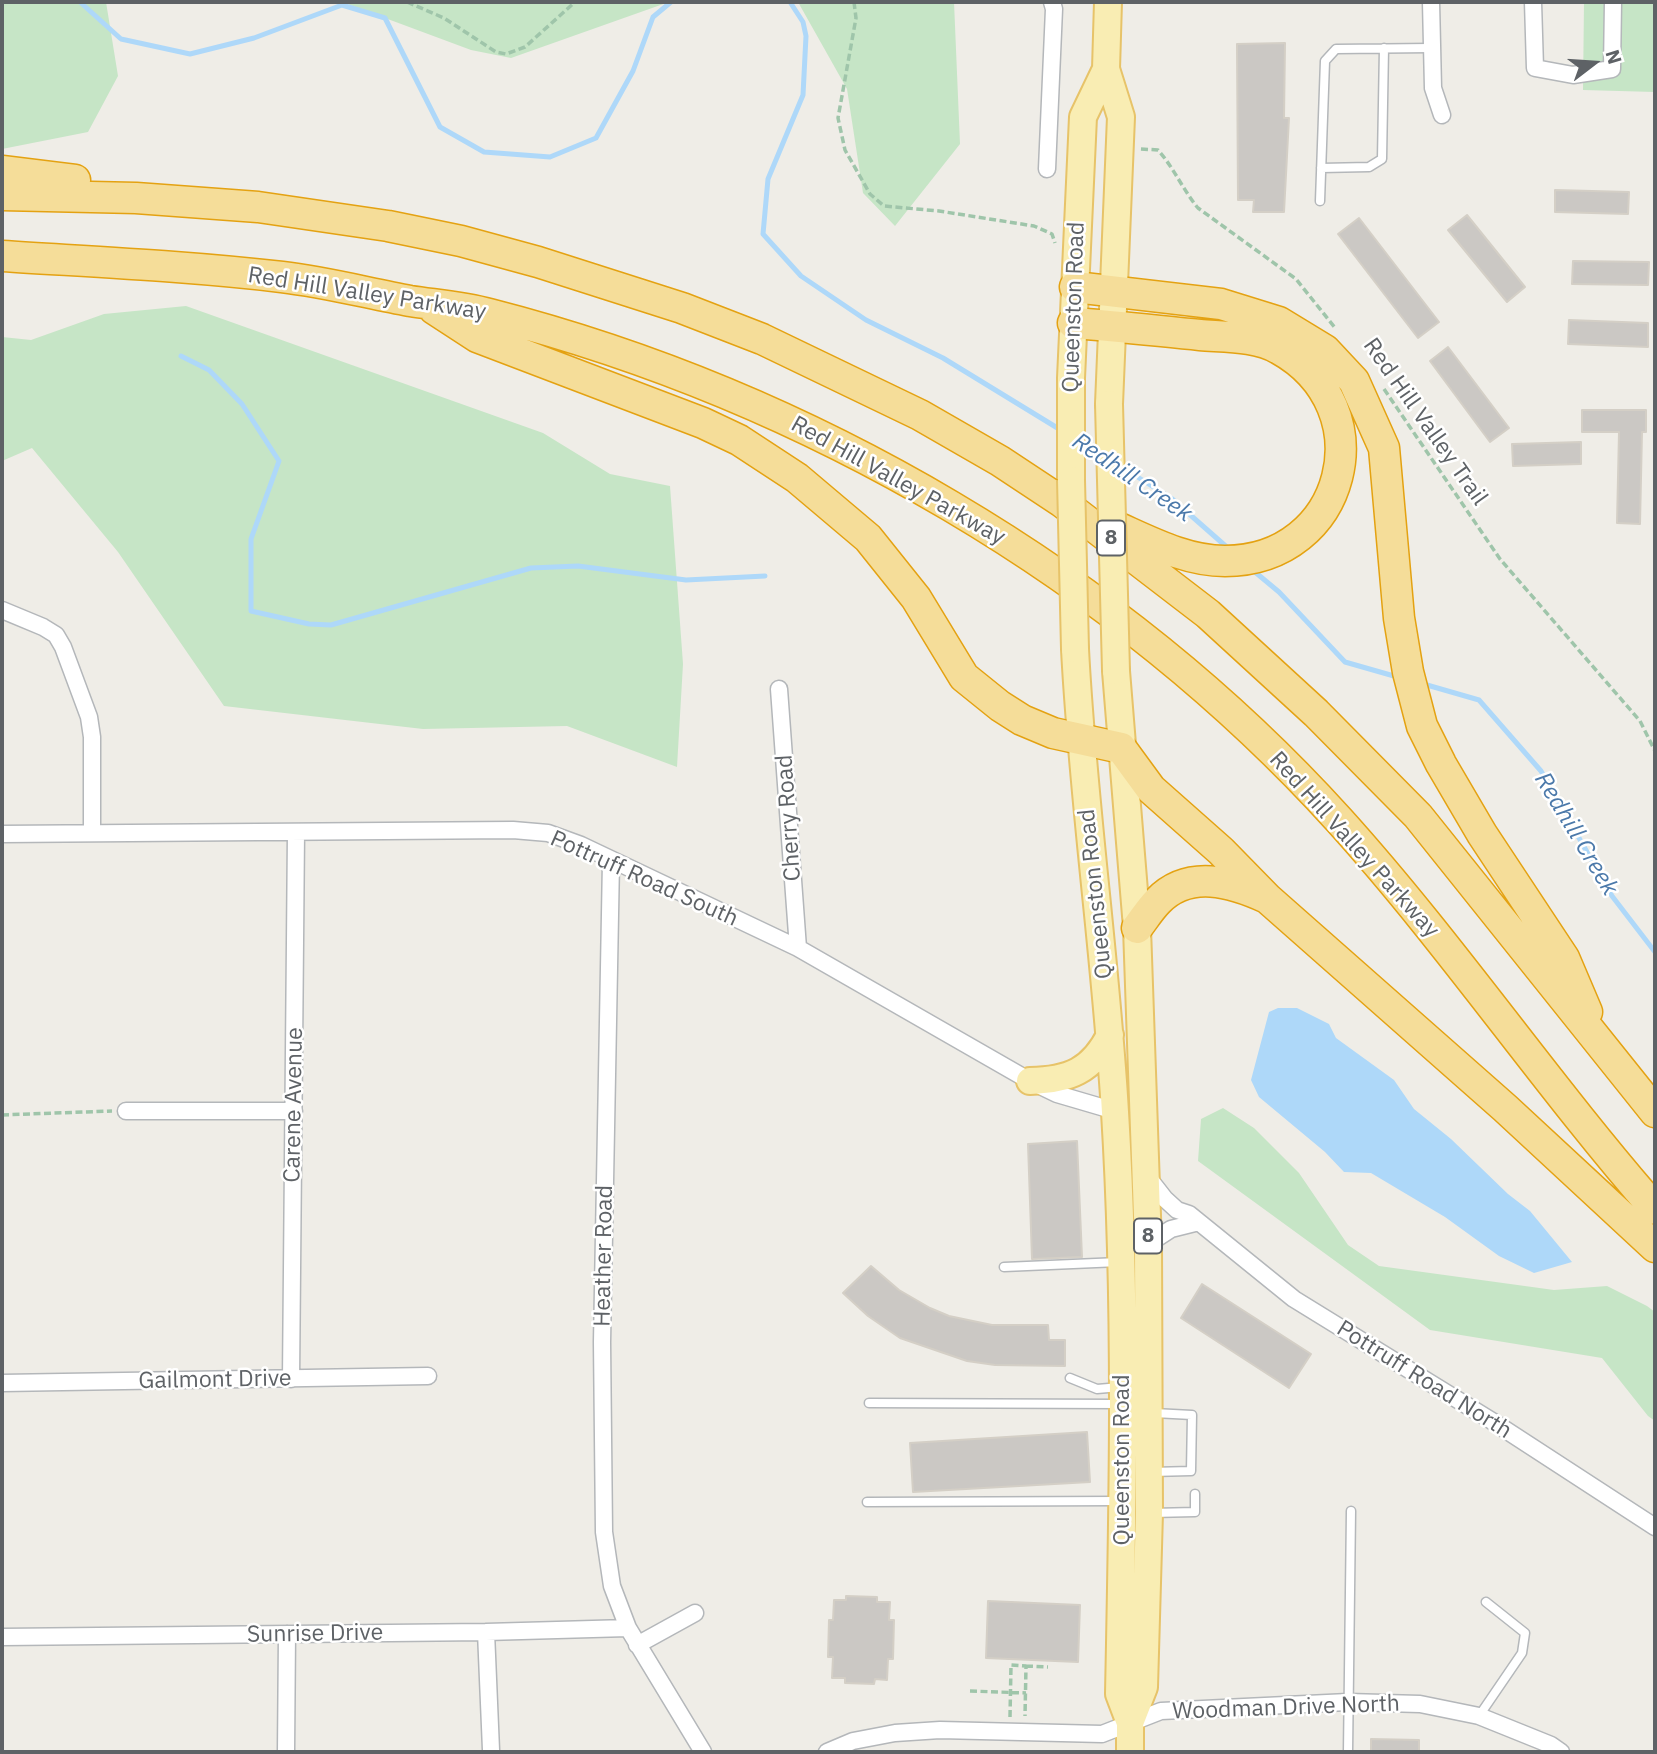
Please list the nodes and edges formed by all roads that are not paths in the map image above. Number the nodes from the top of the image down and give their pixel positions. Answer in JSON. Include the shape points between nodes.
{"nodes":[{"id":1,"x":1052,"y":2,"type":"edge"},
{"id":2,"x":1108,"y":2,"type":"edge"},
{"id":3,"x":1431,"y":2,"type":"edge"},
{"id":4,"x":1534,"y":2,"type":"edge"},
{"id":5,"x":1613,"y":2,"type":"edge"},
{"id":6,"x":1384,"y":48,"type":"junction"},
{"id":7,"x":1431,"y":48,"type":"junction"},
{"id":8,"x":1106,"y":69,"type":"junction"},
{"id":9,"x":1442,"y":115,"type":"dead end"},
{"id":10,"x":1321,"y":168,"type":"junction"},
{"id":11,"x":1047,"y":169,"type":"dead end"},
{"id":12,"x":2,"y":171,"type":"edge"},
{"id":13,"x":2,"y":195,"type":"edge"},
{"id":14,"x":114,"y":197,"type":"junction"},
{"id":15,"x":1320,"y":201,"type":"dead end"},
{"id":16,"x":2,"y":256,"type":"edge"},
{"id":17,"x":1075,"y":287,"type":"junction"},
{"id":18,"x":1115,"y":290,"type":"junction"},
{"id":19,"x":426,"y":303,"type":"junction"},
{"id":20,"x":1073,"y":323,"type":"junction"},
{"id":21,"x":1111,"y":326,"type":"junction"},
{"id":22,"x":1062,"y":502,"type":"junction"},
{"id":23,"x":2,"y":610,"type":"edge"},
{"id":24,"x":779,"y":689,"type":"dead end"},
{"id":25,"x":1080,"y":740,"type":"junction"},
{"id":26,"x":1121,"y":748,"type":"junction"},
{"id":27,"x":296,"y":832,"type":"junction"},
{"id":28,"x":92,"y":833,"type":"junction"},
{"id":29,"x":2,"y":834,"type":"edge"},
{"id":30,"x":611,"y":861,"type":"junction"},
{"id":31,"x":1267,"y":898,"type":"junction"},
{"id":32,"x":1137,"y":928,"type":"junction"},
{"id":33,"x":798,"y":948,"type":"junction"},
{"id":34,"x":1110,"y":1035,"type":"junction"},
{"id":35,"x":1603,"y":1047,"type":"junction"},
{"id":36,"x":1030,"y":1082,"type":"junction"},
{"id":37,"x":126,"y":1111,"type":"road end"},
{"id":38,"x":294,"y":1111,"type":"junction"},
{"id":39,"x":1115,"y":1111,"type":"junction"},
{"id":40,"x":1655,"y":1112,"type":"edge"},
{"id":41,"x":1146,"y":1175,"type":"junction"},
{"id":42,"x":1655,"y":1209,"type":"edge"},
{"id":43,"x":1199,"y":1222,"type":"junction"},
{"id":44,"x":1148,"y":1244,"type":"junction"},
{"id":45,"x":1655,"y":1247,"type":"edge"},
{"id":46,"x":1122,"y":1262,"type":"junction"},
{"id":47,"x":1004,"y":1267,"type":"dead end"},
{"id":48,"x":428,"y":1376,"type":"dead end"},
{"id":49,"x":1070,"y":1378,"type":"dead end"},
{"id":50,"x":291,"y":1379,"type":"junction"},
{"id":51,"x":2,"y":1383,"type":"edge"},
{"id":52,"x":1132,"y":1401,"type":"junction"},
{"id":53,"x":869,"y":1404,"type":"dead end"},
{"id":54,"x":1148,"y":1472,"type":"junction"},
{"id":55,"x":1195,"y":1494,"type":"dead end"},
{"id":56,"x":1123,"y":1501,"type":"junction"},
{"id":57,"x":867,"y":1502,"type":"dead end"},
{"id":58,"x":1351,"y":1511,"type":"dead end"},
{"id":59,"x":1149,"y":1513,"type":"junction"},
{"id":60,"x":1655,"y":1527,"type":"edge"},
{"id":61,"x":1486,"y":1602,"type":"dead end"},
{"id":62,"x":695,"y":1614,"type":"dead end"},
{"id":63,"x":628,"y":1628,"type":"junction"},
{"id":64,"x":486,"y":1632,"type":"junction"},
{"id":65,"x":287,"y":1634,"type":"junction"},
{"id":66,"x":2,"y":1637,"type":"edge"},
{"id":67,"x":637,"y":1644,"type":"junction"},
{"id":68,"x":1348,"y":1702,"type":"junction"},
{"id":69,"x":1479,"y":1716,"type":"junction"},
{"id":70,"x":1130,"y":1723,"type":"junction"},
{"id":71,"x":491,"y":1750,"type":"dead end"},
{"id":72,"x":286,"y":1752,"type":"edge"},
{"id":73,"x":703,"y":1752,"type":"edge"},
{"id":74,"x":827,"y":1752,"type":"edge"},
{"id":75,"x":1130,"y":1752,"type":"edge"},
{"id":76,"x":1348,"y":1752,"type":"edge"},
{"id":77,"x":1559,"y":1752,"type":"edge"}],
"edges":[{"from":1,"to":11,"type":"street"},
{"from":2,"to":8,"type":"main road","name":"Queenston Road","number":"8"},
{"from":3,"to":7,"type":"street"},
{"from":4,"to":5,"type":"street","via":[[1535,68],[1573,75],[1612,69]]},
{"from":6,"to":7,"type":"lane"},
{"from":6,"to":10,"type":"lane","via":[[1336,49],[1325,61]]},
{"from":6,"to":10,"type":"lane","via":[[1382,159],[1369,167]]},
{"from":7,"to":9,"type":"street","via":[[1433,88]]},
{"from":8,"to":17,"type":"main road","name":"Queenston Road","number":"8","via":[[1083,117]]},
{"from":8,"to":18,"type":"main road","name":"Queenston Road","number":"8","via":[[1121,117]]},
{"from":10,"to":15,"type":"lane"},
{"from":12,"to":14,"type":"highway","via":[[76,181]]},
{"from":13,"to":14,"type":"highway"},
{"from":14,"to":22,"type":"highway","via":[[258,207],[388,226],[538,262],[682,308],[762,339],[920,415]]},
{"from":16,"to":19,"type":"highway","name":"Red Hill Valley Parkway","via":[[288,278]]},
{"from":17,"to":18,"type":"highway"},
{"from":17,"to":20,"type":"main road","name":"Queenston Road","number":"8"},
{"from":18,"to":21,"type":"main road","name":"Queenston Road","number":"8"},
{"from":18,"to":35,"type":"highway","via":[[1221,304],[1279,322],[1325,350],[1353,381],[1384,447],[1399,618],[1422,726],[1482,834],[1564,958]]},
{"from":19,"to":25,"type":"highway","via":[[477,337],[703,423],[739,440],[797,478],[868,538],[889,563],[964,677],[1022,720]]},
{"from":19,"to":42,"type":"highway","name":"Red Hill Valley Parkway","via":[[483,312],[592,343],[741,399],[859,455],[975,519],[1072,585],[1194,680],[1338,820],[1477,985]]},
{"from":20,"to":21,"type":"highway"},
{"from":20,"to":25,"type":"main road","name":"Queenston Road","number":"8","bridge":true,"via":[[1071,480]]},
{"from":21,"to":22,"type":"highway","via":[[1277,347],[1304,365],[1324,388],[1339,429],[1339,472],[1325,509],[1309,526],[1282,547],[1249,559],[1177,554]]},
{"from":21,"to":26,"type":"main road","name":"Queenston Road","number":"8","bridge":true,"via":[[1109,404]]},
{"from":22,"to":35,"type":"highway","via":[[1208,614],[1325,722],[1418,816]]},
{"from":23,"to":28,"type":"street","via":[[43,627],[56,635],[63,647],[89,717]]},
{"from":24,"to":33,"type":"street","name":"Cherry Road"},
{"from":25,"to":26,"type":"highway"},
{"from":25,"to":34,"type":"main road","name":"Queenston Road","number":"8"},
{"from":26,"to":31,"type":"highway","via":[[1151,789]]},
{"from":26,"to":32,"type":"main road","name":"Queenston Road","number":"8"},
{"from":27,"to":28,"type":"street","name":"Pottruff Road South"},
{"from":27,"to":30,"type":"street","name":"Pottruff Road South","via":[[513,830],[548,834]]},
{"from":27,"to":38,"type":"street","name":"Carene Avenue"},
{"from":28,"to":29,"type":"street","name":"Pottruff Road South"},
{"from":30,"to":33,"type":"street","name":"Pottruff Road South"},
{"from":30,"to":63,"type":"street","name":"Heather Road","via":[[602,1342],[604,1532],[612,1586]]},
{"from":31,"to":32,"type":"highway","via":[[1223,881],[1190,883],[1158,900]]},
{"from":31,"to":45,"type":"highway"},
{"from":32,"to":41,"type":"main road","name":"Queenston Road","number":"8"},
{"from":33,"to":36,"type":"street","name":"Pottruff Road South"},
{"from":34,"to":36,"type":"main road","via":[[1101,1053],[1082,1069],[1058,1079]]},
{"from":34,"to":39,"type":"main road","name":"Queenston Road","number":"8"},
{"from":35,"to":40,"type":"highway"},
{"from":36,"to":39,"type":"street","name":"Pottruff Road South"},
{"from":37,"to":38,"type":"street"},
{"from":38,"to":50,"type":"street","name":"Carene Avenue"},
{"from":39,"to":46,"type":"main road","name":"Queenston Road","number":"8"},
{"from":41,"to":43,"type":"street","name":"Pottruff Road North","via":[[1177,1210]]},
{"from":41,"to":44,"type":"main road","name":"Queenston Road","number":"8"},
{"from":43,"to":44,"type":"street","via":[[1171,1230]]},
{"from":43,"to":60,"type":"street","name":"Pottruff Road North","via":[[1294,1299]]},
{"from":44,"to":52,"type":"main road","name":"Queenston Road","number":"8"},
{"from":46,"to":47,"type":"lane"},
{"from":46,"to":52,"type":"main road","name":"Queenston Road","number":"8"},
{"from":48,"to":50,"type":"street","name":"Gailmont Drive"},
{"from":49,"to":52,"type":"lane"},
{"from":50,"to":51,"type":"street","name":"Gailmont Drive"},
{"from":52,"to":53,"type":"lane"},
{"from":52,"to":54,"type":"main road","name":"Queenston Road","number":"8"},
{"from":52,"to":54,"type":"lane","via":[[1192,1415],[1191,1471]]},
{"from":52,"to":56,"type":"main road","name":"Queenston Road","number":"8"},
{"from":54,"to":59,"type":"main road","name":"Queenston Road","number":"8"},
{"from":55,"to":59,"type":"lane","via":[[1195,1512]]},
{"from":56,"to":57,"type":"lane"},
{"from":56,"to":70,"type":"main road","name":"Queenston Road","number":"8","via":[[1119,1694]]},
{"from":58,"to":68,"type":"lane"},
{"from":59,"to":70,"type":"main road","name":"Queenston Road","number":"8","via":[[1143,1687]]},
{"from":61,"to":69,"type":"lane","via":[[1525,1633],[1522,1653]]},
{"from":62,"to":67,"type":"street"},
{"from":63,"to":64,"type":"street","name":"Sunrise Drive"},
{"from":63,"to":67,"type":"street","name":"Heather Road"},
{"from":64,"to":65,"type":"street","name":"Sunrise Drive"},
{"from":64,"to":71,"type":"street"},
{"from":65,"to":66,"type":"street","name":"Sunrise Drive"},
{"from":65,"to":72,"type":"street"},
{"from":67,"to":73,"type":"street","name":"Heather Road"},
{"from":68,"to":69,"type":"street","name":"Woodman Drive North","via":[[1420,1704]]},
{"from":68,"to":70,"type":"street","name":"Woodman Drive North","via":[[1161,1711]]},
{"from":68,"to":76,"type":"lane"},
{"from":69,"to":77,"type":"street","name":"Woodman Drive North"},
{"from":70,"to":74,"type":"street","name":"Woodman Drive North","via":[[1102,1734],[895,1733],[853,1741]]},
{"from":70,"to":75,"type":"main road","name":"Queenston Road","number":"8"}]}
